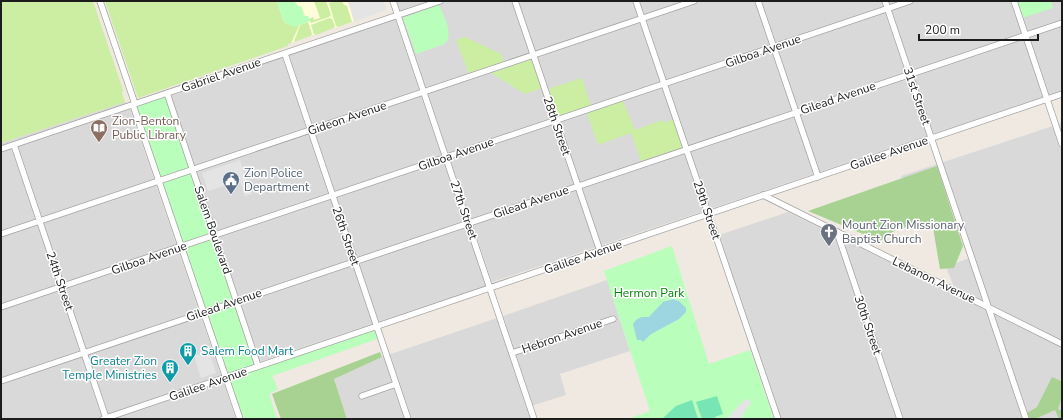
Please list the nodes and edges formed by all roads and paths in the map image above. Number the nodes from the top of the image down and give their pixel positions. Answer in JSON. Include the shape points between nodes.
{"nodes":[{"id":1,"x":100,"y":1,"type":"edge"},
{"id":2,"x":393,"y":1,"type":"edge"},
{"id":3,"x":440,"y":1,"type":"edge"},
{"id":4,"x":515,"y":1,"type":"edge"},
{"id":5,"x":636,"y":1,"type":"edge"},
{"id":6,"x":694,"y":1,"type":"edge"},
{"id":7,"x":758,"y":1,"type":"edge"},
{"id":8,"x":885,"y":1,"type":"edge"},
{"id":9,"x":910,"y":1,"type":"edge"},
{"id":10,"x":1014,"y":1,"type":"edge"},
{"id":11,"x":887,"y":9,"type":"junction"},
{"id":12,"x":398,"y":15,"type":"junction"},
{"id":13,"x":642,"y":18,"type":"junction"},
{"id":14,"x":1062,"y":23,"type":"edge"},
{"id":15,"x":1025,"y":35,"type":"junction"},
{"id":16,"x":774,"y":47,"type":"junction"},
{"id":17,"x":285,"y":54,"type":"junction"},
{"id":18,"x":534,"y":55,"type":"junction"},
{"id":19,"x":910,"y":74,"type":"junction"},
{"id":20,"x":664,"y":84,"type":"junction"},
{"id":21,"x":424,"y":92,"type":"junction"},
{"id":22,"x":167,"y":93,"type":"junction"},
{"id":23,"x":1062,"y":94,"type":"edge"},
{"id":24,"x":1047,"y":99,"type":"junction"},
{"id":25,"x":134,"y":104,"type":"junction"},
{"id":26,"x":796,"y":112,"type":"junction"},
{"id":27,"x":556,"y":120,"type":"junction"},
{"id":28,"x":311,"y":130,"type":"junction"},
{"id":29,"x":931,"y":138,"type":"junction"},
{"id":30,"x":1062,"y":144,"type":"edge"},
{"id":31,"x":14,"y":145,"type":"junction"},
{"id":32,"x":1,"y":149,"type":"edge"},
{"id":33,"x":686,"y":149,"type":"junction"},
{"id":34,"x":446,"y":157,"type":"junction"},
{"id":35,"x":193,"y":170,"type":"junction"},
{"id":36,"x":818,"y":177,"type":"junction"},
{"id":37,"x":159,"y":182,"type":"junction"},
{"id":38,"x":578,"y":186,"type":"junction"},
{"id":39,"x":763,"y":195,"type":"junction"},
{"id":40,"x":333,"y":196,"type":"junction"},
{"id":41,"x":708,"y":214,"type":"junction"},
{"id":42,"x":40,"y":221,"type":"junction"},
{"id":43,"x":468,"y":223,"type":"junction"},
{"id":44,"x":837,"y":232,"type":"junction"},
{"id":45,"x":1,"y":234,"type":"edge"},
{"id":46,"x":214,"y":236,"type":"junction"},
{"id":47,"x":181,"y":247,"type":"junction"},
{"id":48,"x":600,"y":251,"type":"junction"},
{"id":49,"x":355,"y":261,"type":"junction"},
{"id":50,"x":62,"y":287,"type":"junction"},
{"id":51,"x":490,"y":288,"type":"junction"},
{"id":52,"x":237,"y":301,"type":"junction"},
{"id":53,"x":988,"y":307,"type":"junction"},
{"id":54,"x":1,"y":308,"type":"edge"},
{"id":55,"x":204,"y":312,"type":"junction"},
{"id":56,"x":613,"y":319,"type":"dead end"},
{"id":57,"x":377,"y":326,"type":"junction"},
{"id":58,"x":1062,"y":344,"type":"edge"},
{"id":59,"x":84,"y":352,"type":"junction"},
{"id":60,"x":512,"y":353,"type":"junction"},
{"id":61,"x":258,"y":366,"type":"junction"},
{"id":62,"x":226,"y":378,"type":"junction"},
{"id":63,"x":1,"y":381,"type":"edge"},
{"id":64,"x":396,"y":384,"type":"junction"},
{"id":65,"x":362,"y":396,"type":"dead end"},
{"id":66,"x":105,"y":418,"type":"edge"},
{"id":67,"x":240,"y":419,"type":"edge"},
{"id":68,"x":408,"y":419,"type":"edge"},
{"id":69,"x":533,"y":419,"type":"edge"},
{"id":70,"x":778,"y":419,"type":"edge"},
{"id":71,"x":900,"y":419,"type":"edge"},
{"id":72,"x":1026,"y":419,"type":"edge"}],
"edges":[{"from":1,"to":25,"type":"street"},
{"from":2,"to":12,"type":"street","name":"27th Street"},
{"from":3,"to":12,"type":"street","name":"Gabriel Avenue"},
{"from":4,"to":18,"type":"street","name":"28th Street"},
{"from":5,"to":13,"type":"street","name":"29th Street"},
{"from":6,"to":13,"type":"street","name":"Gideon Avenue"},
{"from":7,"to":16,"type":"street"},
{"from":8,"to":11,"type":"street","name":"31st Street"},
{"from":9,"to":11,"type":"street","name":"Gilboa Avenue"},
{"from":10,"to":15,"type":"street"},
{"from":11,"to":16,"type":"street","name":"Gilboa Avenue"},
{"from":11,"to":19,"type":"street","name":"31st Street"},
{"from":12,"to":17,"type":"street","name":"Gabriel Avenue"},
{"from":12,"to":21,"type":"street","name":"27th Street"},
{"from":13,"to":18,"type":"street","name":"Gideon Avenue"},
{"from":13,"to":20,"type":"street","name":"29th Street"},
{"from":14,"to":15,"type":"street","name":"Gilead Avenue"},
{"from":15,"to":19,"type":"street","name":"Gilead Avenue"},
{"from":15,"to":24,"type":"street"},
{"from":16,"to":20,"type":"street","name":"Gilboa Avenue"},
{"from":16,"to":26,"type":"street"},
{"from":17,"to":22,"type":"street","name":"Gabriel Avenue"},
{"from":17,"to":28,"type":"street","name":"26th Street"},
{"from":18,"to":21,"type":"street","name":"Gideon Avenue"},
{"from":18,"to":27,"type":"street","name":"28th Street"},
{"from":19,"to":26,"type":"street","name":"Gilead Avenue"},
{"from":19,"to":29,"type":"street","name":"31st Street"},
{"from":20,"to":27,"type":"street","name":"Gilboa Avenue"},
{"from":20,"to":33,"type":"street","name":"29th Street"},
{"from":21,"to":28,"type":"street","name":"Gideon Avenue"},
{"from":21,"to":34,"type":"street","name":"27th Street"},
{"from":22,"to":25,"type":"street","name":"Gabriel Avenue"},
{"from":22,"to":35,"type":"street","name":"Salem Boulevard"},
{"from":23,"to":24,"type":"street","name":"Galilee Avenue"},
{"from":24,"to":29,"type":"street","name":"Galilee Avenue"},
{"from":24,"to":30,"type":"street"},
{"from":25,"to":31,"type":"street","name":"Gabriel Avenue"},
{"from":25,"to":37,"type":"street"},
{"from":26,"to":33,"type":"street","name":"Gilead Avenue"},
{"from":26,"to":36,"type":"street"},
{"from":27,"to":34,"type":"street","name":"Gilboa Avenue"},
{"from":27,"to":38,"type":"street","name":"28th Street"},
{"from":28,"to":35,"type":"street","name":"Gideon Avenue"},
{"from":28,"to":40,"type":"street","name":"26th Street"},
{"from":29,"to":36,"type":"street","name":"Galilee Avenue"},
{"from":29,"to":53,"type":"street","name":"31st Street"},
{"from":31,"to":32,"type":"street","name":"Gabriel Avenue"},
{"from":31,"to":42,"type":"street","name":"24th Street"},
{"from":33,"to":38,"type":"street","name":"Gilead Avenue"},
{"from":33,"to":41,"type":"street","name":"29th Street"},
{"from":34,"to":40,"type":"street","name":"Gilboa Avenue"},
{"from":34,"to":43,"type":"street","name":"27th Street"},
{"from":35,"to":37,"type":"street","name":"Gideon Avenue"},
{"from":35,"to":46,"type":"street","name":"Salem Boulevard"},
{"from":36,"to":39,"type":"street","name":"Galilee Avenue"},
{"from":37,"to":42,"type":"street","name":"Gideon Avenue"},
{"from":37,"to":47,"type":"street"},
{"from":38,"to":43,"type":"street","name":"Gilead Avenue"},
{"from":38,"to":48,"type":"street","name":"28th Street"},
{"from":39,"to":41,"type":"street","name":"Galilee Avenue"},
{"from":39,"to":44,"type":"street","name":"Lebanon Avenue"},
{"from":40,"to":46,"type":"street","name":"Gilboa Avenue"},
{"from":40,"to":49,"type":"street","name":"26th Street"},
{"from":41,"to":48,"type":"street","name":"Galilee Avenue"},
{"from":41,"to":70,"type":"street","name":"29th Street"},
{"from":42,"to":45,"type":"street","name":"Gideon Avenue"},
{"from":42,"to":50,"type":"street","name":"24th Street"},
{"from":43,"to":49,"type":"street","name":"Gilead Avenue"},
{"from":43,"to":51,"type":"street","name":"27th Street"},
{"from":44,"to":53,"type":"street","name":"Lebanon Avenue"},
{"from":44,"to":71,"type":"street","name":"30th Street"},
{"from":46,"to":47,"type":"street","name":"Gilboa Avenue"},
{"from":46,"to":52,"type":"street","name":"Salem Boulevard"},
{"from":47,"to":50,"type":"street","name":"Gilboa Avenue"},
{"from":47,"to":55,"type":"street"},
{"from":48,"to":51,"type":"street","name":"Galilee Avenue"},
{"from":49,"to":52,"type":"street","name":"Gilead Avenue"},
{"from":49,"to":57,"type":"street","name":"26th Street"},
{"from":50,"to":54,"type":"street","name":"Gilboa Avenue"},
{"from":50,"to":59,"type":"street","name":"24th Street"},
{"from":51,"to":57,"type":"street","name":"Galilee Avenue"},
{"from":51,"to":60,"type":"street","name":"27th Street"},
{"from":52,"to":55,"type":"street","name":"Gilead Avenue"},
{"from":52,"to":61,"type":"street","name":"Salem Boulevard"},
{"from":53,"to":58,"type":"street","name":"Lebanon Avenue"},
{"from":53,"to":72,"type":"street","name":"31st Street"},
{"from":55,"to":59,"type":"street","name":"Gilead Avenue"},
{"from":55,"to":62,"type":"street"},
{"from":56,"to":60,"type":"street","name":"Hebron Avenue"},
{"from":57,"to":61,"type":"street","name":"Galilee Avenue"},
{"from":57,"to":64,"type":"street","name":"26th Street"},
{"from":59,"to":63,"type":"street","name":"Gilead Avenue"},
{"from":59,"to":66,"type":"street","name":"24th Street"},
{"from":60,"to":69,"type":"street","name":"27th Street"},
{"from":61,"to":62,"type":"street","name":"Galilee Avenue"},
{"from":62,"to":66,"type":"street","name":"Galilee Avenue"},
{"from":62,"to":67,"type":"street"},
{"from":64,"to":65,"type":"street"},
{"from":64,"to":68,"type":"street","name":"26th Street"}]}
